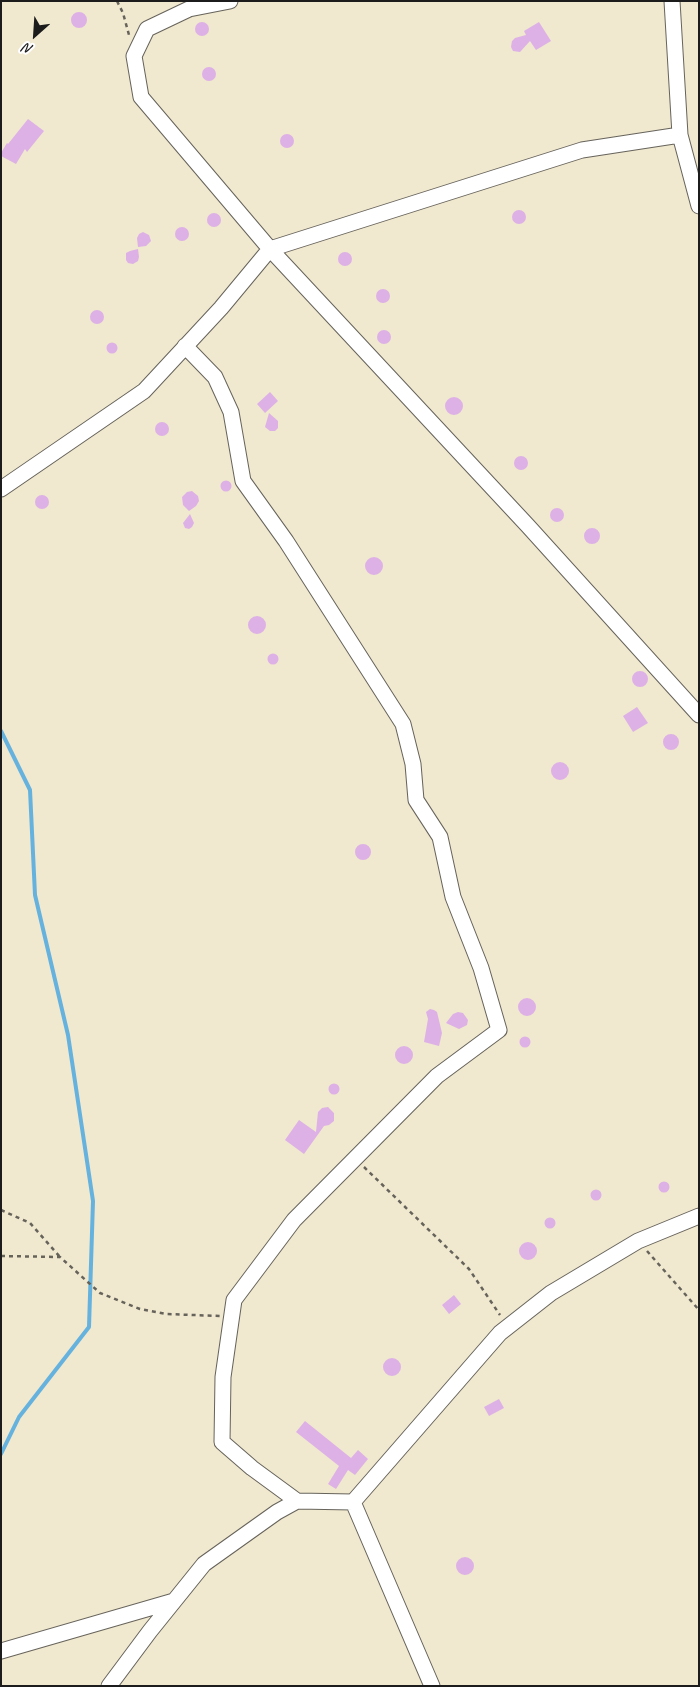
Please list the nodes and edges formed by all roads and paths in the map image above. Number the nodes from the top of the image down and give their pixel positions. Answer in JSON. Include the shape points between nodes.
{"nodes":[{"id":1,"x":117,"y":1,"type":"edge"},
{"id":2,"x":230,"y":1,"type":"edge"},
{"id":3,"x":672,"y":1,"type":"edge"},
{"id":4,"x":134,"y":56,"type":"junction"},
{"id":5,"x":680,"y":135,"type":"junction"},
{"id":6,"x":699,"y":206,"type":"edge"},
{"id":7,"x":270,"y":249,"type":"junction"},
{"id":8,"x":185,"y":346,"type":"junction"},
{"id":9,"x":1,"y":489,"type":"edge"},
{"id":10,"x":699,"y":715,"type":"edge"},
{"id":11,"x":356,"y":1158,"type":"junction"},
{"id":12,"x":1,"y":1210,"type":"edge"},
{"id":13,"x":699,"y":1216,"type":"edge"},
{"id":14,"x":638,"y":1241,"type":"junction"},
{"id":15,"x":1,"y":1256,"type":"edge"},
{"id":16,"x":60,"y":1257,"type":"junction"},
{"id":17,"x":699,"y":1310,"type":"edge"},
{"id":18,"x":232,"y":1317,"type":"junction"},
{"id":19,"x":508,"y":1327,"type":"junction"},
{"id":20,"x":297,"y":1502,"type":"junction"},
{"id":21,"x":353,"y":1502,"type":"junction"},
{"id":22,"x":174,"y":1601,"type":"junction"},
{"id":23,"x":1,"y":1651,"type":"edge"},
{"id":24,"x":109,"y":1686,"type":"edge"},
{"id":25,"x":432,"y":1686,"type":"edge"}],
"edges":[{"from":1,"to":4,"type":"path"},
{"from":2,"to":4,"type":"street","via":[[189,9],[147,29]]},
{"from":3,"to":5,"type":"street"},
{"from":4,"to":7,"type":"street","via":[[141,97]]},
{"from":5,"to":6,"type":"street"},
{"from":5,"to":7,"type":"street","via":[[582,150]]},
{"from":7,"to":8,"type":"street"},
{"from":7,"to":10,"type":"street","via":[[522,519]]},
{"from":8,"to":9,"type":"street","via":[[144,391]]},
{"from":8,"to":11,"type":"street","via":[[215,377],[231,412],[243,481],[286,541],[403,724],[413,764],[416,800],[440,837],[453,897],[481,968],[499,1030],[437,1076]]},
{"from":11,"to":18,"type":"street","via":[[294,1220],[234,1300]]},
{"from":11,"to":19,"type":"path","via":[[469,1269]]},
{"from":12,"to":16,"type":"path","via":[[30,1223]]},
{"from":13,"to":14,"type":"street"},
{"from":14,"to":17,"type":"path"},
{"from":14,"to":19,"type":"street","via":[[551,1293]]},
{"from":15,"to":16,"type":"path"},
{"from":16,"to":18,"type":"path","via":[[100,1293],[140,1309],[166,1314]]},
{"from":18,"to":20,"type":"street","via":[[223,1377],[222,1442]]},
{"from":19,"to":21,"type":"street"},
{"from":20,"to":21,"type":"street"},
{"from":20,"to":22,"type":"street","via":[[277,1512],[204,1564]]},
{"from":21,"to":25,"type":"street"},
{"from":22,"to":23,"type":"street"},
{"from":22,"to":24,"type":"street"}]}
